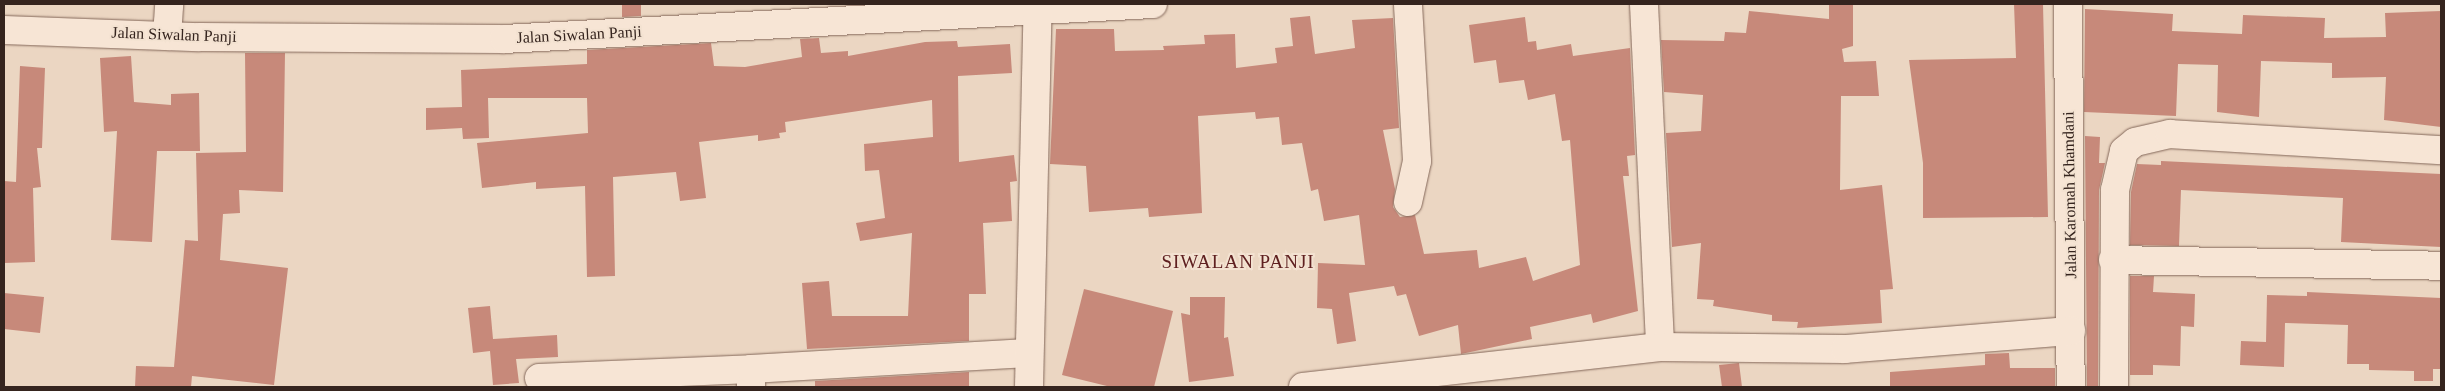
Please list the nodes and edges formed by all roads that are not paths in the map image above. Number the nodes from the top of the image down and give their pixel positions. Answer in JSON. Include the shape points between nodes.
{"nodes":[{"id":1,"x":169,"y":4,"type":"edge"},
{"id":2,"x":1153,"y":4,"type":"edge"},
{"id":3,"x":1408,"y":4,"type":"edge"},
{"id":4,"x":1644,"y":4,"type":"edge"},
{"id":5,"x":2068,"y":4,"type":"edge"},
{"id":6,"x":1038,"y":6,"type":"edge"},
{"id":7,"x":4,"y":30,"type":"edge"},
{"id":8,"x":167,"y":36,"type":"junction"},
{"id":9,"x":2441,"y":150,"type":"edge"},
{"id":10,"x":1408,"y":202,"type":"dead end"},
{"id":11,"x":2114,"y":260,"type":"junction"},
{"id":12,"x":2441,"y":266,"type":"edge"},
{"id":13,"x":2071,"y":331,"type":"junction"},
{"id":14,"x":1660,"y":346,"type":"junction"},
{"id":15,"x":1028,"y":353,"type":"junction"},
{"id":16,"x":539,"y":378,"type":"dead end"},
{"id":17,"x":751,"y":378,"type":"edge"},
{"id":18,"x":1422,"y":381,"type":"edge"},
{"id":19,"x":1029,"y":387,"type":"edge"},
{"id":20,"x":1303,"y":387,"type":"edge"},
{"id":21,"x":2070,"y":387,"type":"edge"},
{"id":22,"x":2114,"y":387,"type":"edge"}],
"edges":[{"from":1,"to":8,"type":"street"},
{"from":2,"to":6,"type":"street","name":"Jalan Siwalan Panji"},
{"from":3,"to":10,"type":"street","via":[[1417,161]]},
{"from":4,"to":14,"type":"street"},
{"from":5,"to":13,"type":"street","name":"Jalan Karomah Khamdani"},
{"from":6,"to":8,"type":"street","name":"Jalan Siwalan Panji","via":[[504,39]]},
{"from":6,"to":15,"type":"street"},
{"from":7,"to":8,"type":"street","name":"Jalan Siwalan Panji"},
{"from":9,"to":11,"type":"street","via":[[2170,134],[2135,142],[2124,151],[2118,166]]},
{"from":11,"to":12,"type":"street"},
{"from":11,"to":22,"type":"street"},
{"from":13,"to":14,"type":"street","via":[[1845,349]]},
{"from":13,"to":21,"type":"street","name":"Jalan Karomah Khamdani"},
{"from":14,"to":18,"type":"street"},
{"from":15,"to":17,"type":"street"},
{"from":15,"to":19,"type":"street"},
{"from":16,"to":17,"type":"street"},
{"from":18,"to":20,"type":"street"}]}
